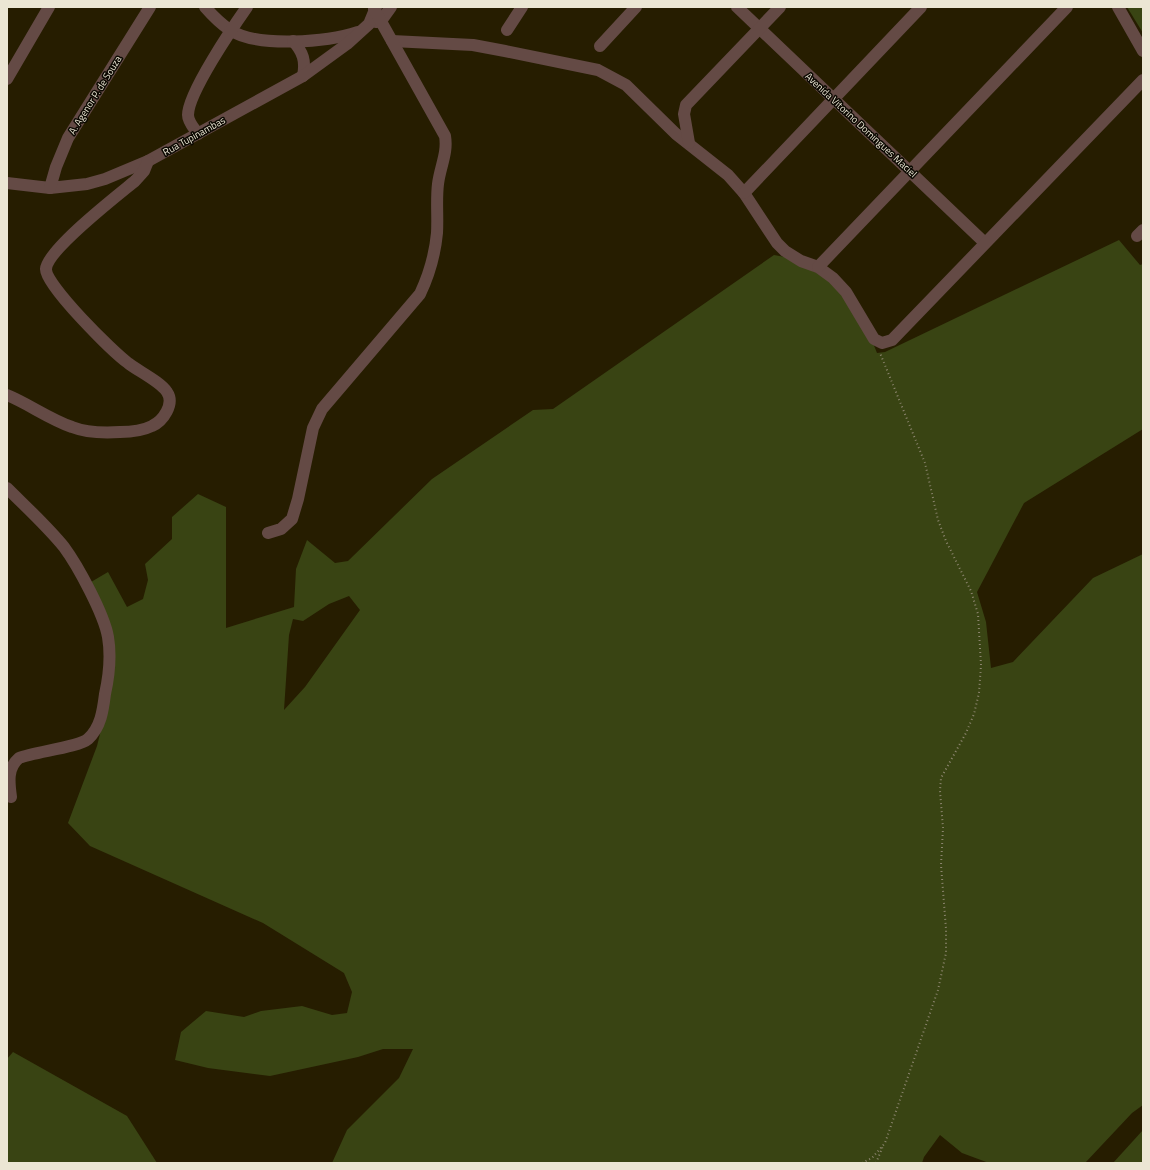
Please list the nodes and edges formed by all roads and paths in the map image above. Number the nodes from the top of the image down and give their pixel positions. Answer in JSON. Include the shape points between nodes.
{"nodes":[{"id":1,"x":49,"y":7,"type":"edge"},
{"id":2,"x":150,"y":7,"type":"edge"},
{"id":3,"x":205,"y":7,"type":"edge"},
{"id":4,"x":247,"y":7,"type":"edge"},
{"id":5,"x":391,"y":7,"type":"edge"},
{"id":6,"x":522,"y":7,"type":"edge"},
{"id":7,"x":636,"y":7,"type":"edge"},
{"id":8,"x":737,"y":7,"type":"edge"},
{"id":9,"x":780,"y":7,"type":"edge"},
{"id":10,"x":921,"y":7,"type":"edge"},
{"id":11,"x":1067,"y":7,"type":"edge"},
{"id":12,"x":1118,"y":7,"type":"edge"},
{"id":13,"x":375,"y":8,"type":"edge"},
{"id":14,"x":381,"y":21,"type":"junction"},
{"id":15,"x":365,"y":27,"type":"junction"},
{"id":16,"x":760,"y":28,"type":"junction"},
{"id":17,"x":507,"y":30,"type":"dead end"},
{"id":18,"x":230,"y":31,"type":"junction"},
{"id":19,"x":392,"y":41,"type":"junction"},
{"id":20,"x":293,"y":42,"type":"junction"},
{"id":21,"x":600,"y":46,"type":"dead end"},
{"id":22,"x":1143,"y":51,"type":"edge"},
{"id":23,"x":303,"y":76,"type":"junction"},
{"id":24,"x":7,"y":79,"type":"edge"},
{"id":25,"x":1143,"y":80,"type":"edge"},
{"id":26,"x":834,"y":99,"type":"junction"},
{"id":27,"x":198,"y":134,"type":"junction"},
{"id":28,"x":689,"y":143,"type":"junction"},
{"id":29,"x":148,"y":161,"type":"junction"},
{"id":30,"x":910,"y":170,"type":"junction"},
{"id":31,"x":7,"y":183,"type":"edge"},
{"id":32,"x":50,"y":188,"type":"junction"},
{"id":33,"x":744,"y":193,"type":"junction"},
{"id":34,"x":985,"y":243,"type":"junction"},
{"id":35,"x":818,"y":267,"type":"junction"},
{"id":36,"x":874,"y":339,"type":"junction"},
{"id":37,"x":7,"y":395,"type":"edge"},
{"id":38,"x":7,"y":488,"type":"edge"},
{"id":39,"x":268,"y":533,"type":"dead end"},
{"id":40,"x":11,"y":797,"type":"dead end"},
{"id":41,"x":885,"y":1143,"type":"junction"},
{"id":42,"x":862,"y":1163,"type":"edge"},
{"id":43,"x":876,"y":1163,"type":"edge"}],
"edges":[{"from":1,"to":24,"type":"street"},
{"from":2,"to":32,"type":"street","name":"A. Agenor P. de Souza","via":[[68,138]]},
{"from":3,"to":18,"type":"street"},
{"from":4,"to":18,"type":"street"},
{"from":5,"to":14,"type":"street"},
{"from":6,"to":17,"type":"street"},
{"from":7,"to":21,"type":"street"},
{"from":8,"to":16,"type":"street","name":"Avenida Vitorino Domingues Maciel"},
{"from":9,"to":16,"type":"street"},
{"from":10,"to":26,"type":"street"},
{"from":11,"to":30,"type":"street"},
{"from":12,"to":22,"type":"street"},
{"from":13,"to":14,"type":"street"},
{"from":13,"to":15,"type":"street"},
{"from":14,"to":15,"type":"street"},
{"from":14,"to":19,"type":"street"},
{"from":15,"to":20,"type":"street","via":[[339,37]]},
{"from":15,"to":23,"type":"street","name":"Rua Tupinambas","via":[[347,44]]},
{"from":16,"to":26,"type":"street","name":"Avenida Vitorino Domingues Maciel"},
{"from":16,"to":28,"type":"street","via":[[686,105],[684,114]]},
{"from":18,"to":20,"type":"street","via":[[266,40]]},
{"from":18,"to":27,"type":"street","via":[[189,105],[189,121]]},
{"from":19,"to":28,"type":"street","via":[[473,45],[598,70],[626,85],[676,134]]},
{"from":19,"to":39,"type":"street","via":[[445,136],[446,151],[438,183],[434,254],[420,294],[322,409],[313,428],[292,519],[287,526]]},
{"from":20,"to":23,"type":"street","via":[[304,58]]},
{"from":23,"to":27,"type":"street","name":"Rua Tupinambas"},
{"from":25,"to":34,"type":"street"},
{"from":26,"to":30,"type":"street","name":"Avenida Vitorino Domingues Maciel"},
{"from":26,"to":33,"type":"street"},
{"from":27,"to":29,"type":"street","name":"Rua Tupinambas"},
{"from":28,"to":33,"type":"street","via":[[728,175]]},
{"from":29,"to":32,"type":"street","name":"Rua Tupinambas","via":[[87,184]]},
{"from":29,"to":37,"type":"street","via":[[144,171],[135,181],[54,251],[46,269],[47,278],[53,287],[89,326],[127,362],[166,390],[170,402],[163,417],[157,424],[148,428],[130,432],[100,433],[72,427]]},
{"from":30,"to":34,"type":"street","name":"Avenida Vitorino Domingues Maciel"},
{"from":30,"to":35,"type":"street"},
{"from":31,"to":32,"type":"street","name":"Rua Tupinambas"},
{"from":33,"to":35,"type":"street","via":[[781,247],[801,261]]},
{"from":34,"to":36,"type":"street","via":[[892,340],[882,343]]},
{"from":35,"to":36,"type":"street","via":[[846,292]]},
{"from":36,"to":41,"type":"path","via":[[925,463],[938,520],[946,541],[971,591],[978,614],[981,665],[979,694],[974,714],[941,778],[941,865],[946,953],[938,990]]},
{"from":38,"to":40,"type":"street","via":[[64,547],[102,620],[108,635],[109,649],[108,683],[101,717],[95,731],[88,740],[78,744],[19,758],[10,770]]},
{"from":41,"to":42,"type":"path","via":[[872,1158]]},
{"from":41,"to":43,"type":"path"}]}
